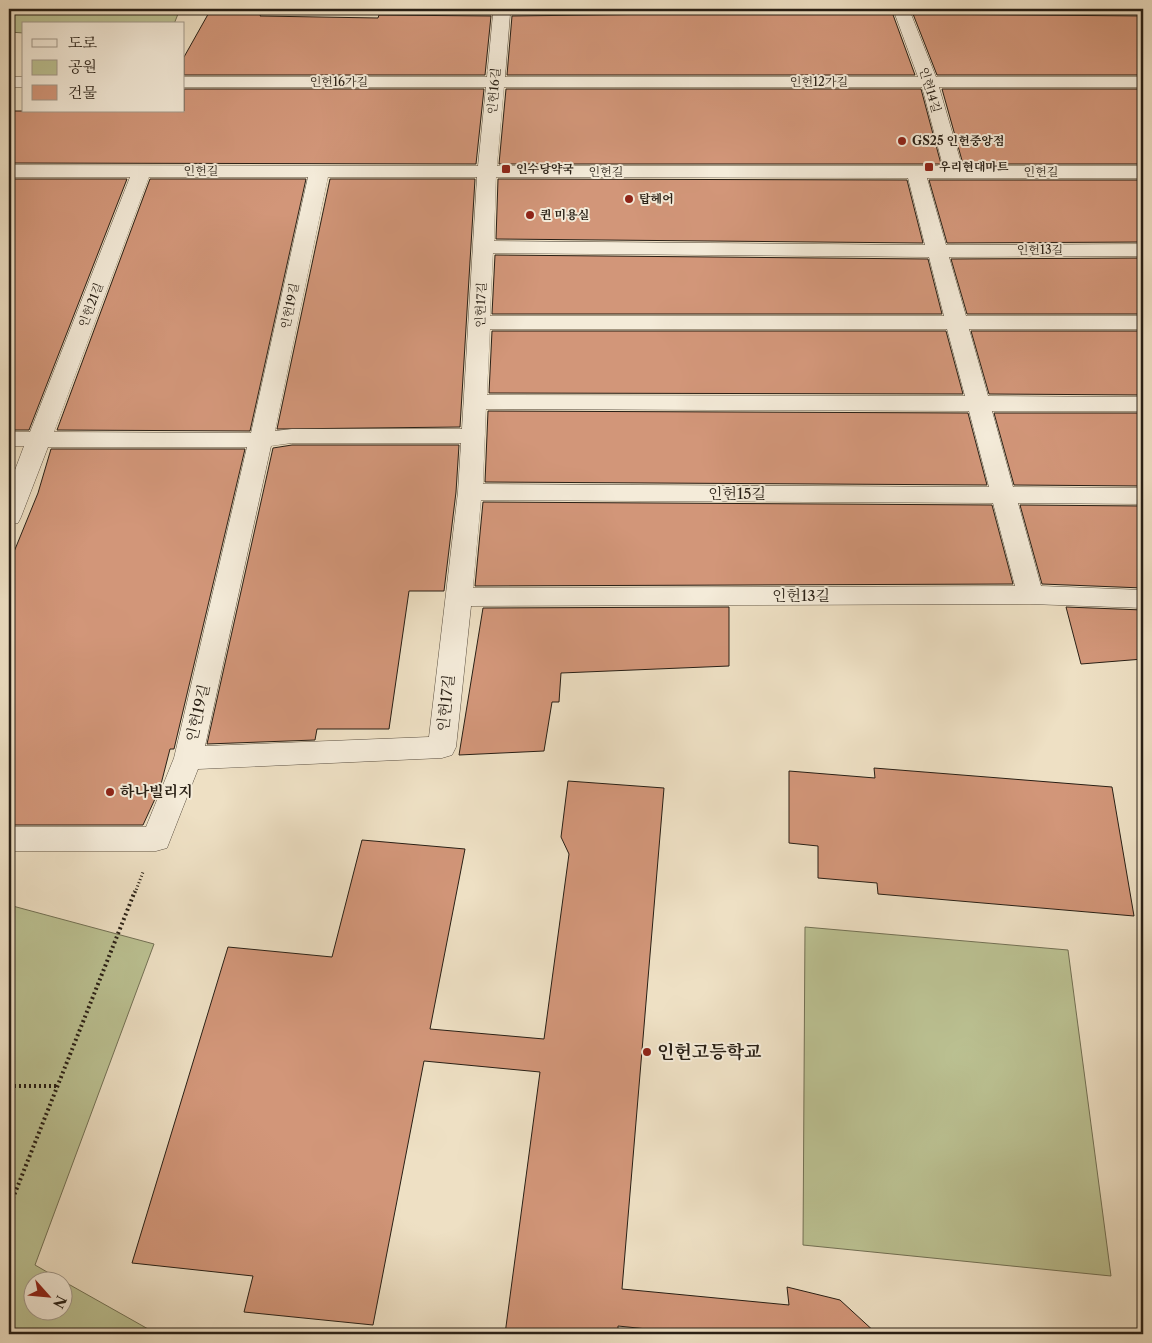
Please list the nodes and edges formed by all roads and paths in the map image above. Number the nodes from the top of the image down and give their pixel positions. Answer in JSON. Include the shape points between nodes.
{"nodes":[{"id":1,"x":398,"y":9,"type":"edge"},
{"id":2,"x":502,"y":9,"type":"edge"},
{"id":3,"x":628,"y":9,"type":"edge"},
{"id":4,"x":901,"y":9,"type":"edge"},
{"id":5,"x":986,"y":9,"type":"edge"},
{"id":6,"x":1064,"y":9,"type":"edge"},
{"id":7,"x":1143,"y":9,"type":"edge"},
{"id":8,"x":185,"y":82,"type":"edge"},
{"id":9,"x":494,"y":82,"type":"junction"},
{"id":10,"x":928,"y":82,"type":"junction"},
{"id":11,"x":1143,"y":82,"type":"edge"},
{"id":12,"x":9,"y":171,"type":"edge"},
{"id":13,"x":142,"y":171,"type":"junction"},
{"id":14,"x":319,"y":172,"type":"junction"},
{"id":15,"x":916,"y":172,"type":"junction"},
{"id":16,"x":954,"y":172,"type":"junction"},
{"id":17,"x":1143,"y":172,"type":"edge"},
{"id":18,"x":487,"y":173,"type":"junction"},
{"id":19,"x":482,"y":246,"type":"junction"},
{"id":20,"x":1143,"y":250,"type":"edge"},
{"id":21,"x":937,"y":251,"type":"junction"},
{"id":22,"x":1143,"y":322,"type":"edge"},
{"id":23,"x":481,"y":323,"type":"junction"},
{"id":24,"x":957,"y":324,"type":"junction"},
{"id":25,"x":476,"y":402,"type":"junction"},
{"id":26,"x":979,"y":404,"type":"junction"},
{"id":27,"x":1143,"y":404,"type":"edge"},
{"id":28,"x":473,"y":436,"type":"junction"},
{"id":29,"x":9,"y":439,"type":"edge"},
{"id":30,"x":39,"y":439,"type":"junction"},
{"id":31,"x":261,"y":440,"type":"junction"},
{"id":32,"x":470,"y":492,"type":"junction"},
{"id":33,"x":1143,"y":496,"type":"edge"},
{"id":34,"x":1003,"y":497,"type":"junction"},
{"id":35,"x":9,"y":517,"type":"edge"},
{"id":36,"x":1030,"y":595,"type":"junction"},
{"id":37,"x":458,"y":597,"type":"junction"},
{"id":38,"x":1143,"y":599,"type":"edge"},
{"id":39,"x":188,"y":758,"type":"junction"},
{"id":40,"x":156,"y":839,"type":"junction"},
{"id":41,"x":9,"y":840,"type":"edge"},
{"id":42,"x":9,"y":1086,"type":"edge"},
{"id":43,"x":57,"y":1086,"type":"junction"},
{"id":44,"x":9,"y":1208,"type":"edge"}],
"edges":[{"from":1,"to":2,"type":"street"},
{"from":2,"to":3,"type":"street"},
{"from":2,"to":9,"type":"street","name":"인헌16길"},
{"from":4,"to":10,"type":"street","name":"인헌14길"},
{"from":5,"to":6,"type":"street"},
{"from":6,"to":7,"type":"street"},
{"from":8,"to":9,"type":"street","name":"인헌16가길"},
{"from":9,"to":10,"type":"street","name":"인헌12가길"},
{"from":9,"to":18,"type":"street","name":"인헌16길"},
{"from":10,"to":11,"type":"street","name":"인헌12가길"},
{"from":10,"to":16,"type":"street","name":"인헌14길"},
{"from":12,"to":13,"type":"street","name":"인헌길"},
{"from":13,"to":14,"type":"street","name":"인헌길"},
{"from":13,"to":30,"type":"street","name":"인헌21길"},
{"from":14,"to":18,"type":"street","name":"인헌길"},
{"from":14,"to":31,"type":"street","name":"인헌19길"},
{"from":15,"to":16,"type":"street","name":"인헌길"},
{"from":15,"to":18,"type":"street","name":"인헌길"},
{"from":15,"to":21,"type":"street"},
{"from":16,"to":17,"type":"street","name":"인헌길"},
{"from":18,"to":19,"type":"street","name":"인헌17길"},
{"from":19,"to":21,"type":"street"},
{"from":19,"to":23,"type":"street","name":"인헌17길"},
{"from":20,"to":21,"type":"street","name":"인헌13길"},
{"from":21,"to":24,"type":"street"},
{"from":22,"to":24,"type":"street"},
{"from":23,"to":24,"type":"street"},
{"from":23,"to":25,"type":"street","name":"인헌17길"},
{"from":24,"to":26,"type":"street"},
{"from":25,"to":26,"type":"street"},
{"from":25,"to":28,"type":"street","name":"인헌17길"},
{"from":26,"to":27,"type":"street"},
{"from":26,"to":34,"type":"street"},
{"from":28,"to":31,"type":"street","via":[[292,436]]},
{"from":28,"to":32,"type":"street","name":"인헌17길"},
{"from":29,"to":30,"type":"street"},
{"from":30,"to":31,"type":"street"},
{"from":30,"to":35,"type":"street","name":"인헌21길"},
{"from":31,"to":39,"type":"street","name":"인헌19길"},
{"from":32,"to":34,"type":"street","name":"인헌15길"},
{"from":32,"to":37,"type":"street","name":"인헌17길"},
{"from":33,"to":34,"type":"street"},
{"from":34,"to":36,"type":"street"},
{"from":36,"to":37,"type":"street","name":"인헌13길"},
{"from":36,"to":38,"type":"street","name":"인헌13길"},
{"from":37,"to":39,"type":"street","name":"인헌17길","via":[[442,747]]},
{"from":39,"to":40,"type":"street","name":"인헌19길"},
{"from":40,"to":41,"type":"street"},
{"from":40,"to":43,"type":"path"},
{"from":42,"to":43,"type":"path"},
{"from":43,"to":44,"type":"path"}]}
